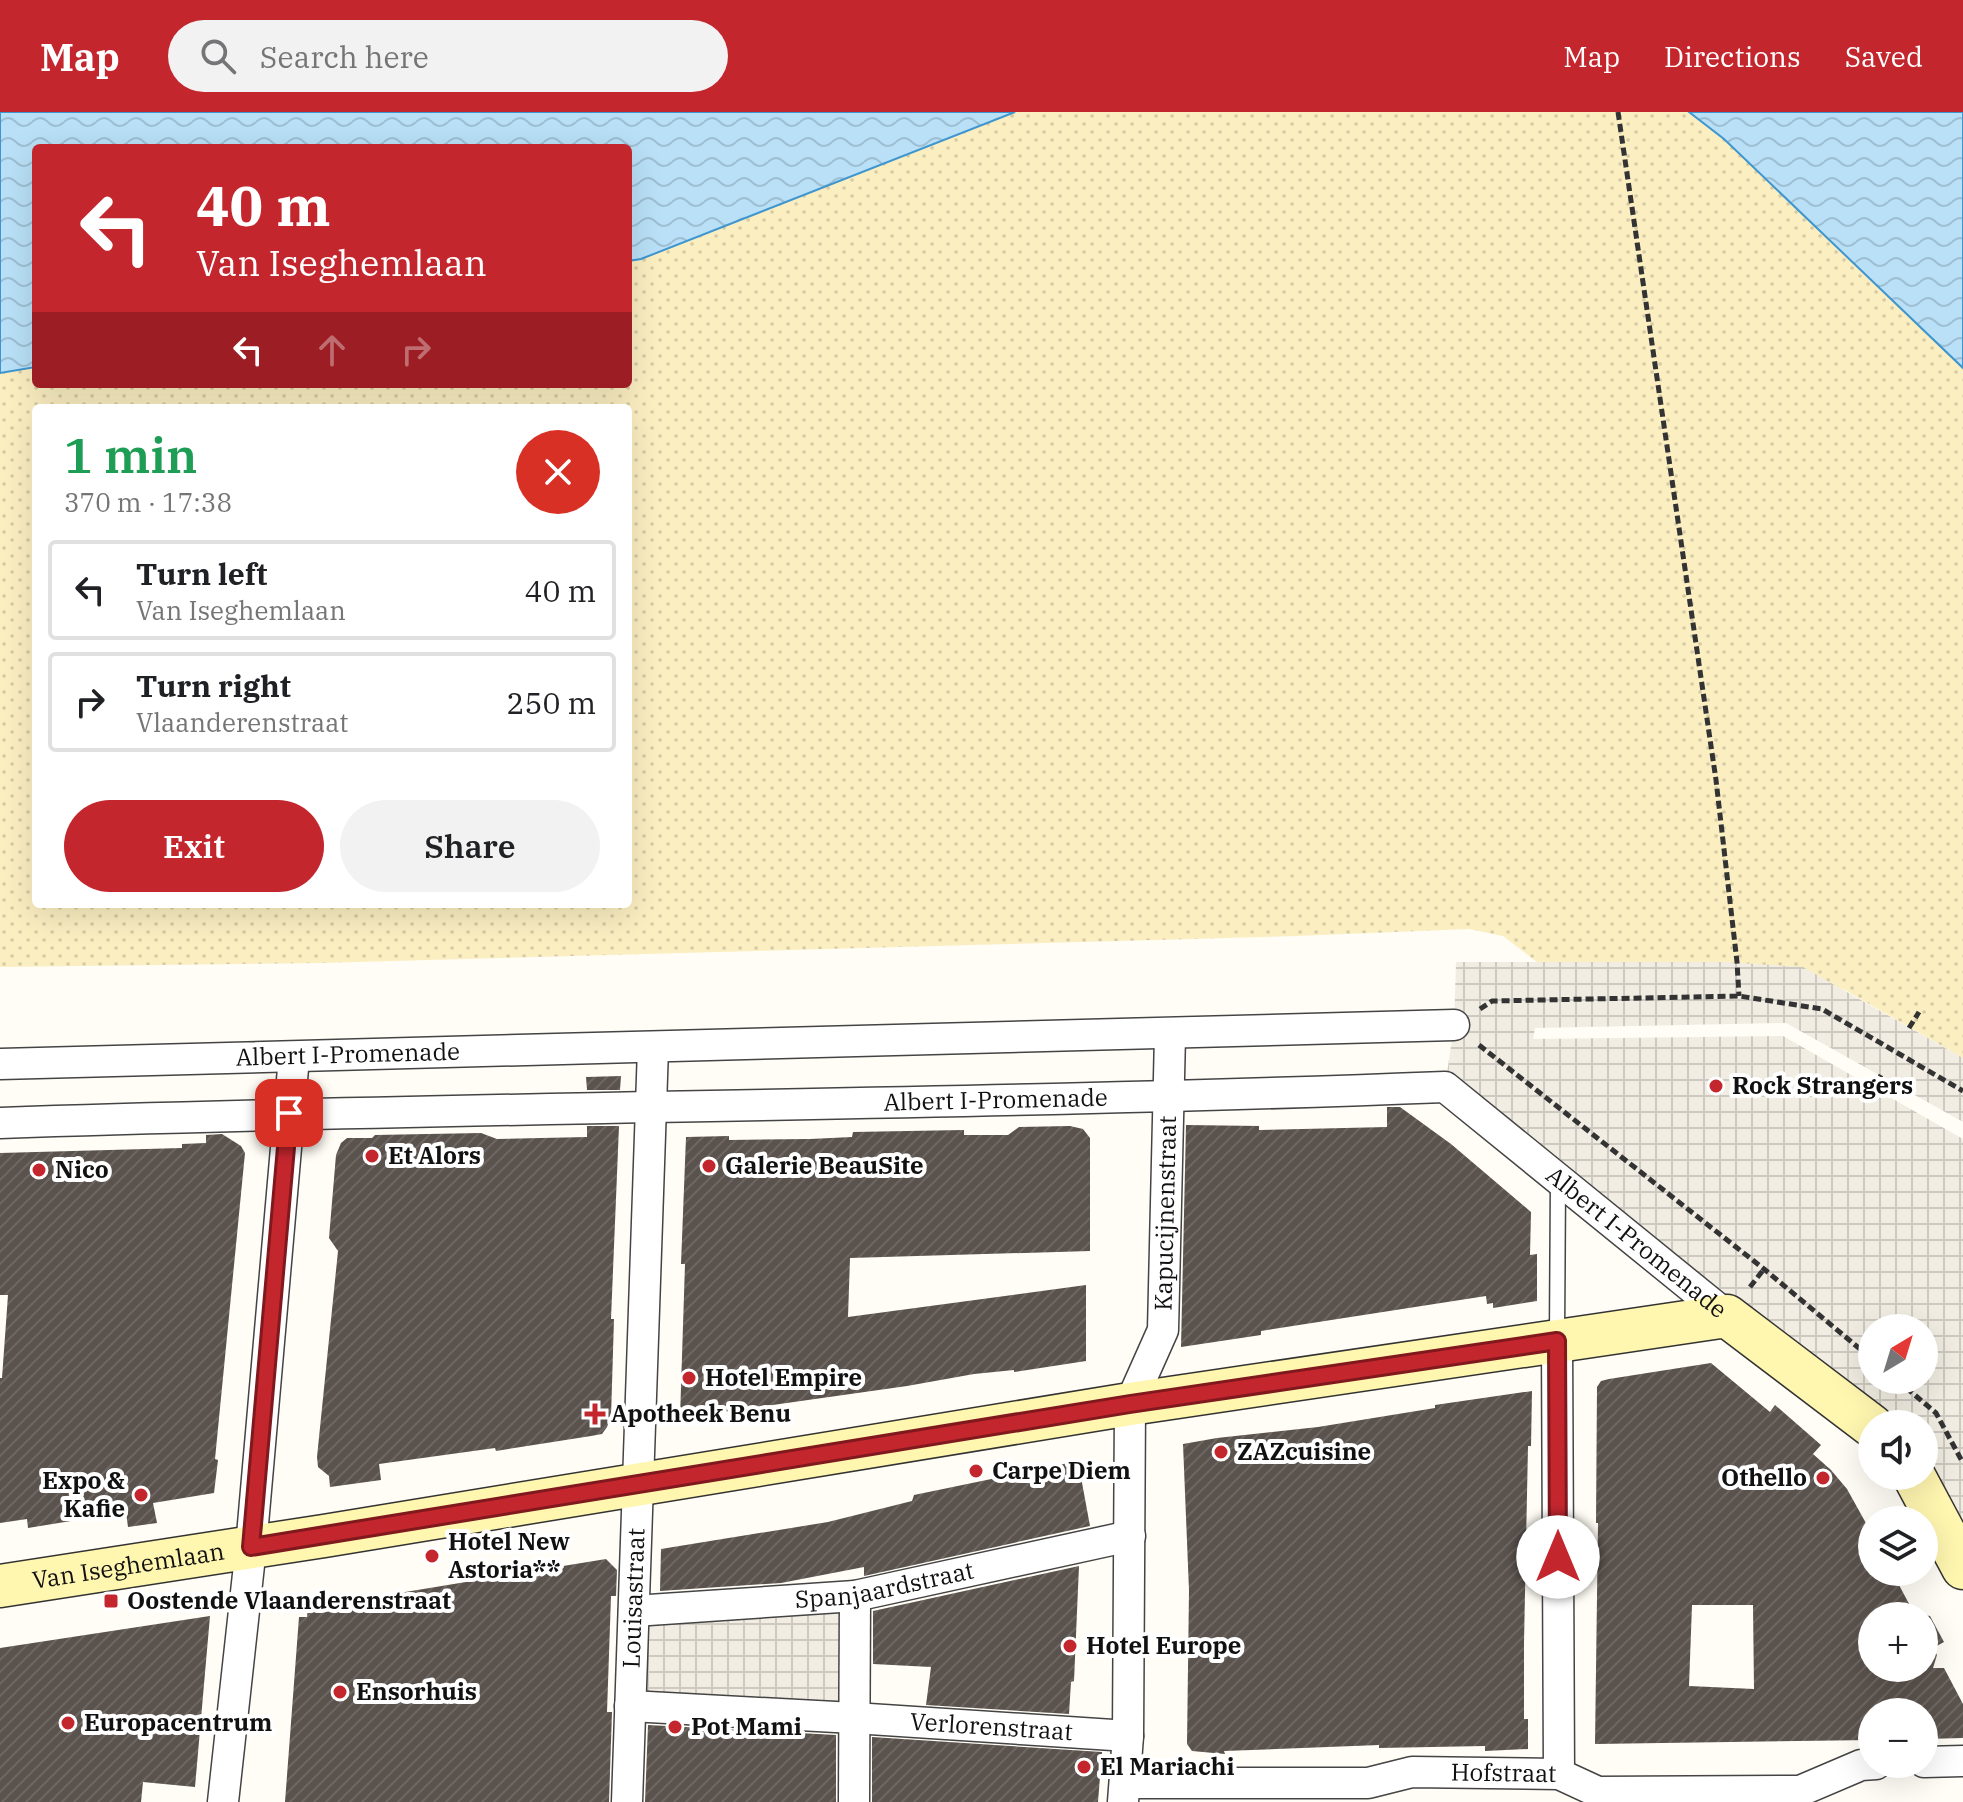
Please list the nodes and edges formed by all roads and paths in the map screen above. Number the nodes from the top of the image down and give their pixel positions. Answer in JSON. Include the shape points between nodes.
{"nodes":[{"id":1,"x":1618,"y":112,"type":"edge"},
{"id":2,"x":1739,"y":996,"type":"junction"},
{"id":3,"x":1919,"y":1012,"type":"dead end"},
{"id":4,"x":1454,"y":1025,"type":"junction"},
{"id":5,"x":1909,"y":1028,"type":"dead end"},
{"id":6,"x":1170,"y":1035,"type":"junction"},
{"id":7,"x":653,"y":1048,"type":"junction"},
{"id":8,"x":294,"y":1057,"type":"junction"},
{"id":9,"x":0,"y":1064,"type":"edge"},
{"id":10,"x":1881,"y":1075,"type":"dead end"},
{"id":11,"x":1874,"y":1087,"type":"dead end"},
{"id":12,"x":1963,"y":1091,"type":"edge"},
{"id":13,"x":1170,"y":1098,"type":"junction"},
{"id":14,"x":652,"y":1106,"type":"junction"},
{"id":15,"x":289,"y":1113,"type":"junction"},
{"id":16,"x":0,"y":1123,"type":"edge"},
{"id":17,"x":1558,"y":1177,"type":"junction"},
{"id":18,"x":1727,"y":1316,"type":"junction"},
{"id":19,"x":1557,"y":1341,"type":"junction"},
{"id":20,"x":1858,"y":1347,"type":"edge"},
{"id":21,"x":1914,"y":1394,"type":"edge"},
{"id":22,"x":1130,"y":1404,"type":"junction"},
{"id":23,"x":1858,"y":1415,"type":"edge"},
{"id":24,"x":1963,"y":1463,"type":"edge"},
{"id":25,"x":639,"y":1483,"type":"junction"},
{"id":26,"x":1921,"y":1490,"type":"edge"},
{"id":27,"x":1130,"y":1536,"type":"junction"},
{"id":28,"x":251,"y":1547,"type":"junction"},
{"id":29,"x":1963,"y":1568,"type":"edge"},
{"id":30,"x":0,"y":1586,"type":"edge"},
{"id":31,"x":855,"y":1596,"type":"junction"},
{"id":32,"x":634,"y":1611,"type":"junction"},
{"id":33,"x":630,"y":1706,"type":"junction"},
{"id":34,"x":854,"y":1718,"type":"junction"},
{"id":35,"x":1128,"y":1736,"type":"junction"},
{"id":36,"x":1963,"y":1761,"type":"edge"},
{"id":37,"x":1938,"y":1762,"type":"edge"},
{"id":38,"x":1858,"y":1766,"type":"edge"},
{"id":39,"x":1559,"y":1774,"type":"junction"},
{"id":40,"x":1124,"y":1792,"type":"edge"},
{"id":41,"x":1367,"y":1792,"type":"edge"},
{"id":42,"x":1799,"y":1796,"type":"edge"},
{"id":43,"x":223,"y":1802,"type":"edge"},
{"id":44,"x":627,"y":1802,"type":"edge"},
{"id":45,"x":854,"y":1802,"type":"edge"}],
"edges":[{"from":1,"to":2,"type":"path","via":[[1716,780]]},
{"from":2,"to":4,"type":"path","via":[[1492,1001]]},
{"from":2,"to":12,"type":"path","via":[[1822,1009]]},
{"from":3,"to":5,"type":"path"},
{"from":4,"to":6,"type":"street","name":"Albert I-Promenade"},
{"from":4,"to":20,"type":"path"},
{"from":6,"to":7,"type":"street","name":"Albert I-Promenade"},
{"from":6,"to":13,"type":"street","name":"Kapucijnenstraat"},
{"from":7,"to":8,"type":"street","name":"Albert I-Promenade"},
{"from":7,"to":14,"type":"street","name":"Louisastraat"},
{"from":8,"to":9,"type":"street","name":"Albert I-Promenade"},
{"from":8,"to":15,"type":"street"},
{"from":10,"to":11,"type":"path"},
{"from":13,"to":14,"type":"street","name":"Albert I-Promenade"},
{"from":13,"to":17,"type":"street","name":"Albert I-Promenade","via":[[1445,1087]]},
{"from":13,"to":22,"type":"street","name":"Kapucijnenstraat","via":[[1163,1330]]},
{"from":14,"to":15,"type":"street","name":"Albert I-Promenade"},
{"from":14,"to":25,"type":"street","name":"Louisastraat"},
{"from":15,"to":16,"type":"street","name":"Albert I-Promenade"},
{"from":15,"to":28,"type":"street"},
{"from":17,"to":18,"type":"street","name":"Albert I-Promenade"},
{"from":17,"to":19,"type":"lane"},
{"from":18,"to":19,"type":"street","name":"Van Iseghemlaan"},
{"from":18,"to":23,"type":"street","name":"Albert I-Promenade"},
{"from":19,"to":22,"type":"street","name":"Van Iseghemlaan"},
{"from":19,"to":39,"type":"street"},
{"from":21,"to":24,"type":"path","via":[[1936,1413]]},
{"from":22,"to":25,"type":"street","name":"Van Iseghemlaan"},
{"from":22,"to":27,"type":"street","name":"Kapucijnenstraat"},
{"from":25,"to":28,"type":"street","name":"Van Iseghemlaan"},
{"from":25,"to":32,"type":"street","name":"Louisastraat"},
{"from":26,"to":29,"type":"street"},
{"from":27,"to":31,"type":"street","name":"Spanjaardstraat"},
{"from":27,"to":35,"type":"street","name":"Kapucijnenstraat"},
{"from":28,"to":30,"type":"street","name":"Van Iseghemlaan"},
{"from":28,"to":43,"type":"street"},
{"from":31,"to":32,"type":"street","name":"Spanjaardstraat"},
{"from":31,"to":34,"type":"street"},
{"from":32,"to":33,"type":"street","name":"Louisastraat"},
{"from":33,"to":34,"type":"street","name":"Verlorenstraat"},
{"from":33,"to":44,"type":"street","name":"Louisastraat"},
{"from":34,"to":35,"type":"street","name":"Verlorenstraat"},
{"from":34,"to":45,"type":"street"},
{"from":35,"to":40,"type":"street","name":"Kapucijnenstraat"},
{"from":36,"to":37,"type":"street"},
{"from":38,"to":42,"type":"street","name":"Hofstraat"},
{"from":39,"to":41,"type":"street","name":"Hofstraat","via":[[1412,1772]]},
{"from":39,"to":42,"type":"street","name":"Hofstraat","via":[[1598,1792]]},
{"from":40,"to":41,"type":"street","name":"Hofstraat"}]}
